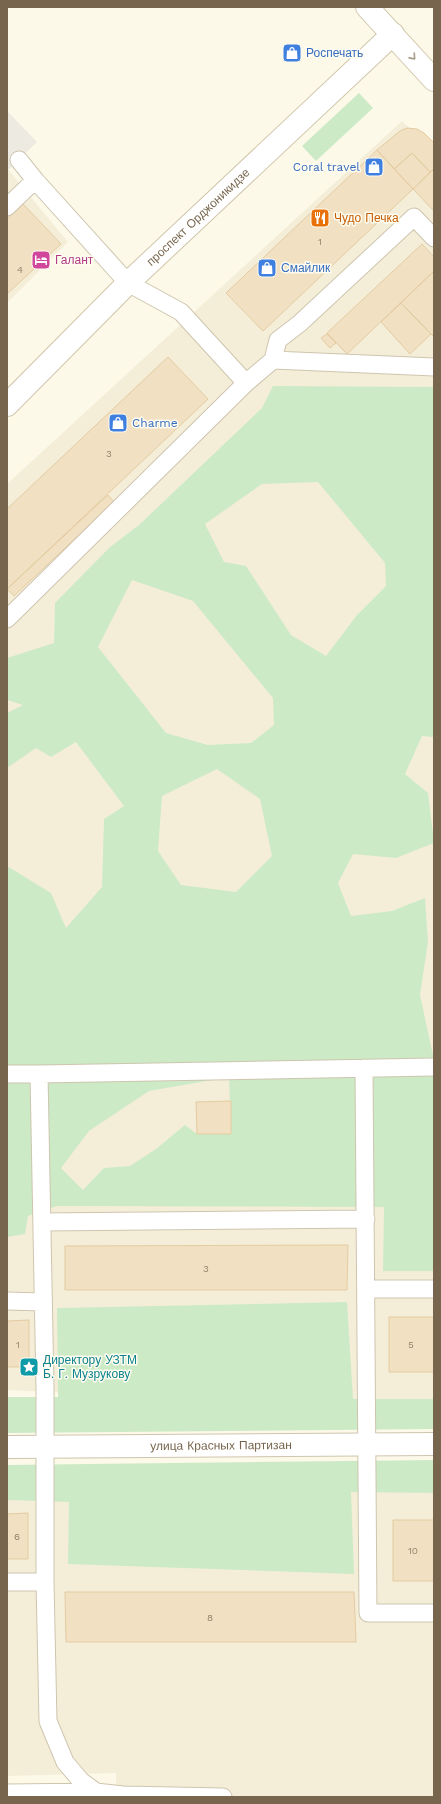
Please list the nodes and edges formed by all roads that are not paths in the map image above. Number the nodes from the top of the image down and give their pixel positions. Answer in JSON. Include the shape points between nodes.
{"nodes":[{"id":1,"x":367,"y":7,"type":"edge"},
{"id":2,"x":393,"y":34,"type":"junction"},
{"id":3,"x":434,"y":80,"type":"edge"},
{"id":4,"x":19,"y":160,"type":"dead end"},
{"id":5,"x":35,"y":180,"type":"junction"},
{"id":6,"x":7,"y":206,"type":"edge"},
{"id":7,"x":434,"y":238,"type":"edge"},
{"id":8,"x":128,"y":283,"type":"junction"},
{"id":9,"x":273,"y":360,"type":"junction"},
{"id":10,"x":434,"y":367,"type":"edge"},
{"id":11,"x":246,"y":384,"type":"junction"},
{"id":12,"x":7,"y":405,"type":"edge"},
{"id":13,"x":7,"y":619,"type":"edge"},
{"id":14,"x":434,"y":1067,"type":"edge"},
{"id":15,"x":364,"y":1068,"type":"junction"},
{"id":16,"x":7,"y":1074,"type":"edge"},
{"id":17,"x":39,"y":1074,"type":"junction"},
{"id":18,"x":366,"y":1219,"type":"junction"},
{"id":19,"x":42,"y":1222,"type":"junction"},
{"id":20,"x":366,"y":1289,"type":"junction"},
{"id":21,"x":434,"y":1289,"type":"edge"},
{"id":22,"x":7,"y":1301,"type":"edge"},
{"id":23,"x":43,"y":1302,"type":"junction"},
{"id":24,"x":434,"y":1444,"type":"edge"},
{"id":25,"x":367,"y":1445,"type":"junction"},
{"id":26,"x":45,"y":1446,"type":"junction"},
{"id":27,"x":7,"y":1447,"type":"edge"},
{"id":28,"x":7,"y":1582,"type":"edge"},
{"id":29,"x":45,"y":1582,"type":"junction"},
{"id":30,"x":434,"y":1613,"type":"edge"},
{"id":31,"x":96,"y":1792,"type":"junction"},
{"id":32,"x":7,"y":1793,"type":"edge"},
{"id":33,"x":223,"y":1797,"type":"edge"}],
"edges":[{"from":1,"to":2,"type":"street"},
{"from":2,"to":3,"type":"street","one_way":true},
{"from":2,"to":8,"type":"street","name":"проспект Орджоникидзе"},
{"from":4,"to":5,"type":"lane"},
{"from":5,"to":6,"type":"lane"},
{"from":5,"to":8,"type":"lane"},
{"from":7,"to":9,"type":"lane","via":[[414,217],[299,324],[278,340]]},
{"from":8,"to":11,"type":"lane","via":[[181,312]]},
{"from":8,"to":12,"type":"street","name":"проспект Орджоникидзе"},
{"from":9,"to":10,"type":"lane"},
{"from":9,"to":11,"type":"lane"},
{"from":11,"to":13,"type":"lane"},
{"from":14,"to":15,"type":"lane"},
{"from":15,"to":17,"type":"lane"},
{"from":15,"to":18,"type":"lane"},
{"from":16,"to":17,"type":"lane"},
{"from":17,"to":19,"type":"lane"},
{"from":18,"to":19,"type":"lane"},
{"from":18,"to":20,"type":"lane"},
{"from":19,"to":23,"type":"lane"},
{"from":20,"to":21,"type":"lane"},
{"from":20,"to":25,"type":"lane"},
{"from":22,"to":23,"type":"lane"},
{"from":23,"to":26,"type":"lane"},
{"from":24,"to":25,"type":"street","name":"улица Красных Партизан"},
{"from":25,"to":26,"type":"street","name":"улица Красных Партизан"},
{"from":25,"to":30,"type":"lane","via":[[368,1613]]},
{"from":26,"to":27,"type":"street","name":"улица Красных Партизан"},
{"from":26,"to":29,"type":"lane"},
{"from":28,"to":29,"type":"lane"},
{"from":29,"to":31,"type":"lane","via":[[48,1721],[65,1762],[81,1781]]},
{"from":31,"to":32,"type":"lane"},
{"from":31,"to":33,"type":"lane"}]}
